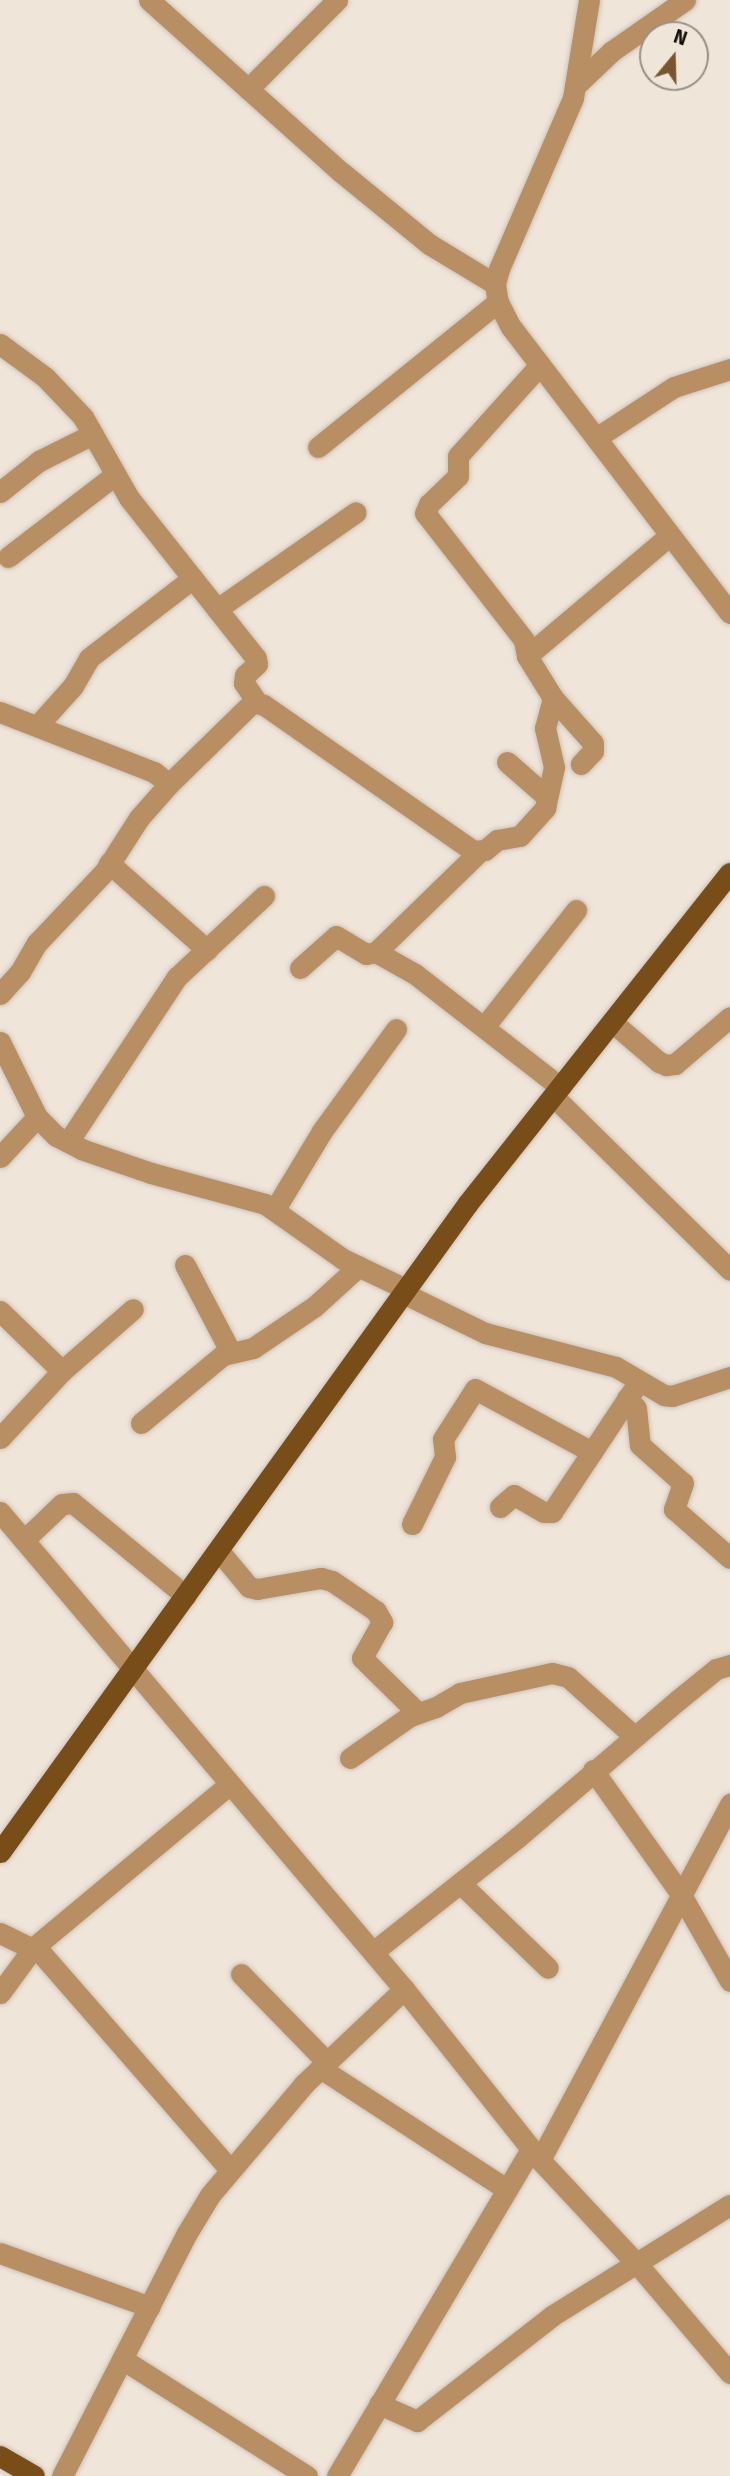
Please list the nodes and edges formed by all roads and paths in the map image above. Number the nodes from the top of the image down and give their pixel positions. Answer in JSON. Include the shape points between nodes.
{"nodes":[{"id":1,"x":149,"y":0,"type":"edge"},
{"id":2,"x":337,"y":0,"type":"edge"},
{"id":3,"x":589,"y":0,"type":"edge"},
{"id":4,"x":685,"y":0,"type":"edge"},
{"id":5,"x":575,"y":86,"type":"junction"},
{"id":6,"x":248,"y":89,"type":"junction"},
{"id":7,"x":496,"y":293,"type":"junction"},
{"id":8,"x":0,"y":344,"type":"edge"},
{"id":9,"x":540,"y":365,"type":"junction"},
{"id":10,"x":730,"y":369,"type":"edge"},
{"id":11,"x":93,"y":434,"type":"junction"},
{"id":12,"x":596,"y":438,"type":"junction"},
{"id":13,"x":318,"y":447,"type":"dead end"},
{"id":14,"x":115,"y":475,"type":"junction"},
{"id":15,"x":0,"y":492,"type":"edge"},
{"id":16,"x":356,"y":512,"type":"dead end"},
{"id":17,"x":670,"y":535,"type":"junction"},
{"id":18,"x":8,"y":557,"type":"dead end"},
{"id":19,"x":193,"y":578,"type":"junction"},
{"id":20,"x":217,"y":608,"type":"junction"},
{"id":21,"x":730,"y":613,"type":"edge"},
{"id":22,"x":527,"y":656,"type":"junction"},
{"id":23,"x":553,"y":698,"type":"junction"},
{"id":24,"x":257,"y":702,"type":"junction"},
{"id":25,"x":0,"y":712,"type":"edge"},
{"id":26,"x":37,"y":726,"type":"junction"},
{"id":27,"x":507,"y":762,"type":"dead end"},
{"id":28,"x":581,"y":764,"type":"dead end"},
{"id":29,"x":169,"y":784,"type":"junction"},
{"id":30,"x":547,"y":797,"type":"junction"},
{"id":31,"x":479,"y":852,"type":"junction"},
{"id":32,"x":109,"y":863,"type":"junction"},
{"id":33,"x":730,"y":873,"type":"edge"},
{"id":34,"x":264,"y":896,"type":"dead end"},
{"id":35,"x":576,"y":910,"type":"dead end"},
{"id":36,"x":207,"y":950,"type":"junction"},
{"id":37,"x":376,"y":952,"type":"junction"},
{"id":38,"x":300,"y":968,"type":"dead end"},
{"id":39,"x":0,"y":993,"type":"edge"},
{"id":40,"x":730,"y":1017,"type":"edge"},
{"id":41,"x":612,"y":1022,"type":"junction"},
{"id":42,"x":484,"y":1027,"type":"junction"},
{"id":43,"x":396,"y":1029,"type":"dead end"},
{"id":44,"x":0,"y":1042,"type":"edge"},
{"id":45,"x":557,"y":1091,"type":"junction"},
{"id":46,"x":37,"y":1117,"type":"junction"},
{"id":47,"x":68,"y":1143,"type":"junction"},
{"id":48,"x":0,"y":1157,"type":"edge"},
{"id":49,"x":275,"y":1209,"type":"junction"},
{"id":50,"x":185,"y":1265,"type":"dead end"},
{"id":51,"x":359,"y":1266,"type":"junction"},
{"id":52,"x":730,"y":1270,"type":"edge"},
{"id":53,"x":405,"y":1291,"type":"junction"},
{"id":54,"x":133,"y":1308,"type":"dead end"},
{"id":55,"x":0,"y":1311,"type":"edge"},
{"id":56,"x":230,"y":1351,"type":"junction"},
{"id":57,"x":62,"y":1371,"type":"junction"},
{"id":58,"x":730,"y":1377,"type":"edge"},
{"id":59,"x":633,"y":1389,"type":"junction"},
{"id":60,"x":141,"y":1423,"type":"dead end"},
{"id":61,"x":0,"y":1438,"type":"edge"},
{"id":62,"x":592,"y":1452,"type":"junction"},
{"id":63,"x":500,"y":1507,"type":"dead end"},
{"id":64,"x":0,"y":1513,"type":"edge"},
{"id":65,"x":412,"y":1524,"type":"dead end"},
{"id":66,"x":24,"y":1540,"type":"junction"},
{"id":67,"x":219,"y":1551,"type":"junction"},
{"id":68,"x":730,"y":1558,"type":"edge"},
{"id":69,"x":186,"y":1596,"type":"junction"},
{"id":70,"x":730,"y":1665,"type":"edge"},
{"id":71,"x":133,"y":1670,"type":"junction"},
{"id":72,"x":417,"y":1712,"type":"junction"},
{"id":73,"x":634,"y":1736,"type":"junction"},
{"id":74,"x":350,"y":1758,"type":"dead end"},
{"id":75,"x":593,"y":1770,"type":"junction"},
{"id":76,"x":230,"y":1784,"type":"junction"},
{"id":77,"x":730,"y":1804,"type":"edge"},
{"id":78,"x":0,"y":1852,"type":"edge"},
{"id":79,"x":460,"y":1883,"type":"junction"},
{"id":80,"x":680,"y":1893,"type":"junction"},
{"id":81,"x":0,"y":1933,"type":"edge"},
{"id":82,"x":33,"y":1948,"type":"junction"},
{"id":83,"x":373,"y":1952,"type":"junction"},
{"id":84,"x":548,"y":1968,"type":"dead end"},
{"id":85,"x":241,"y":1974,"type":"dead end"},
{"id":86,"x":730,"y":1981,"type":"edge"},
{"id":87,"x":404,"y":1989,"type":"junction"},
{"id":88,"x":0,"y":1993,"type":"edge"},
{"id":89,"x":323,"y":2065,"type":"junction"},
{"id":90,"x":536,"y":2154,"type":"junction"},
{"id":91,"x":230,"y":2170,"type":"junction"},
{"id":92,"x":505,"y":2188,"type":"junction"},
{"id":93,"x":730,"y":2206,"type":"edge"},
{"id":94,"x":0,"y":2253,"type":"edge"},
{"id":95,"x":638,"y":2265,"type":"junction"},
{"id":96,"x":149,"y":2306,"type":"junction"},
{"id":97,"x":122,"y":2359,"type":"junction"},
{"id":98,"x":730,"y":2373,"type":"edge"},
{"id":99,"x":379,"y":2404,"type":"junction"},
{"id":100,"x":0,"y":2456,"type":"edge"},
{"id":101,"x":34,"y":2476,"type":"edge"},
{"id":102,"x":62,"y":2476,"type":"edge"},
{"id":103,"x":307,"y":2476,"type":"edge"},
{"id":104,"x":337,"y":2476,"type":"edge"}],
"edges":[{"from":1,"to":6,"type":"street"},
{"from":2,"to":6,"type":"street"},
{"from":3,"to":5,"type":"street"},
{"from":4,"to":5,"type":"street","via":[[612,51]]},
{"from":5,"to":7,"type":"street"},
{"from":6,"to":7,"type":"street","via":[[341,172]]},
{"from":7,"to":9,"type":"street","via":[[511,327]]},
{"from":7,"to":13,"type":"street"},
{"from":8,"to":11,"type":"street","via":[[61,393]]},
{"from":9,"to":12,"type":"street"},
{"from":9,"to":22,"type":"street","via":[[458,456],[458,476],[425,513],[524,640]]},
{"from":10,"to":12,"type":"street","via":[[663,393]]},
{"from":11,"to":14,"type":"street"},
{"from":11,"to":15,"type":"street","via":[[39,461]]},
{"from":12,"to":17,"type":"street"},
{"from":14,"to":18,"type":"street"},
{"from":14,"to":19,"type":"street"},
{"from":16,"to":20,"type":"street"},
{"from":17,"to":21,"type":"street"},
{"from":17,"to":22,"type":"street"},
{"from":19,"to":20,"type":"street"},
{"from":19,"to":26,"type":"street","via":[[89,658],[73,686]]},
{"from":20,"to":24,"type":"street","via":[[258,661],[244,679]]},
{"from":22,"to":23,"type":"street"},
{"from":23,"to":28,"type":"street","via":[[593,743],[593,751]]},
{"from":23,"to":30,"type":"street","via":[[545,728],[554,767]]},
{"from":24,"to":29,"type":"street"},
{"from":24,"to":31,"type":"street"},
{"from":25,"to":26,"type":"street"},
{"from":26,"to":29,"type":"street","via":[[154,772]]},
{"from":27,"to":30,"type":"street"},
{"from":29,"to":32,"type":"street","via":[[126,834]]},
{"from":30,"to":31,"type":"street","via":[[545,808],[520,836],[497,840]]},
{"from":31,"to":37,"type":"street"},
{"from":32,"to":36,"type":"street"},
{"from":32,"to":39,"type":"street","via":[[37,943],[20,972]]},
{"from":33,"to":41,"type":"main road"},
{"from":34,"to":36,"type":"street"},
{"from":35,"to":42,"type":"street"},
{"from":36,"to":47,"type":"street","via":[[170,988]]},
{"from":37,"to":38,"type":"street","via":[[366,954],[336,936]]},
{"from":37,"to":42,"type":"street","via":[[415,974]]},
{"from":40,"to":41,"type":"street","via":[[675,1064],[666,1065]]},
{"from":41,"to":45,"type":"main road"},
{"from":42,"to":45,"type":"street"},
{"from":43,"to":49,"type":"street","via":[[322,1131]]},
{"from":44,"to":46,"type":"street"},
{"from":45,"to":52,"type":"street"},
{"from":45,"to":53,"type":"main road"},
{"from":46,"to":47,"type":"street"},
{"from":46,"to":48,"type":"street"},
{"from":47,"to":49,"type":"street","via":[[151,1173],[250,1197]]},
{"from":49,"to":51,"type":"street"},
{"from":50,"to":56,"type":"street"},
{"from":51,"to":53,"type":"street"},
{"from":51,"to":56,"type":"street","via":[[315,1306],[253,1348]]},
{"from":53,"to":59,"type":"street","via":[[485,1334],[598,1361]]},
{"from":53,"to":67,"type":"main road"},
{"from":54,"to":57,"type":"street"},
{"from":55,"to":57,"type":"street"},
{"from":56,"to":60,"type":"street"},
{"from":57,"to":61,"type":"street"},
{"from":58,"to":59,"type":"street","via":[[672,1396]]},
{"from":59,"to":62,"type":"street"},
{"from":59,"to":68,"type":"street","via":[[640,1445],[683,1483],[674,1509]]},
{"from":62,"to":63,"type":"street","via":[[552,1512],[514,1495]]},
{"from":62,"to":65,"type":"street","via":[[475,1389],[443,1439],[444,1457]]},
{"from":64,"to":66,"type":"street"},
{"from":66,"to":69,"type":"street","via":[[62,1504],[73,1503]]},
{"from":66,"to":71,"type":"street"},
{"from":67,"to":69,"type":"main road"},
{"from":67,"to":72,"type":"street","via":[[249,1587],[321,1578],[376,1611],[383,1622],[362,1658]]},
{"from":69,"to":71,"type":"main road"},
{"from":70,"to":73,"type":"street","via":[[716,1670]]},
{"from":71,"to":76,"type":"street"},
{"from":71,"to":78,"type":"main road"},
{"from":72,"to":73,"type":"street","via":[[466,1690],[561,1674]]},
{"from":72,"to":74,"type":"street"},
{"from":73,"to":75,"type":"street"},
{"from":75,"to":79,"type":"street"},
{"from":75,"to":80,"type":"street"},
{"from":76,"to":82,"type":"street"},
{"from":76,"to":83,"type":"street"},
{"from":77,"to":80,"type":"street"},
{"from":79,"to":83,"type":"street"},
{"from":79,"to":84,"type":"street"},
{"from":80,"to":86,"type":"street"},
{"from":80,"to":90,"type":"street"},
{"from":81,"to":82,"type":"street"},
{"from":82,"to":88,"type":"street"},
{"from":82,"to":91,"type":"street"},
{"from":83,"to":87,"type":"street"},
{"from":85,"to":89,"type":"street"},
{"from":87,"to":89,"type":"street"},
{"from":87,"to":90,"type":"street"},
{"from":89,"to":91,"type":"street"},
{"from":89,"to":92,"type":"street"},
{"from":90,"to":92,"type":"street"},
{"from":90,"to":95,"type":"street"},
{"from":91,"to":96,"type":"street","via":[[187,2233]]},
{"from":92,"to":99,"type":"street"},
{"from":93,"to":95,"type":"street"},
{"from":94,"to":96,"type":"street"},
{"from":95,"to":98,"type":"street"},
{"from":95,"to":99,"type":"street","via":[[553,2315],[417,2421]]},
{"from":96,"to":97,"type":"street"},
{"from":97,"to":102,"type":"street"},
{"from":97,"to":103,"type":"street"},
{"from":99,"to":104,"type":"street"},
{"from":100,"to":101,"type":"main road"}]}
